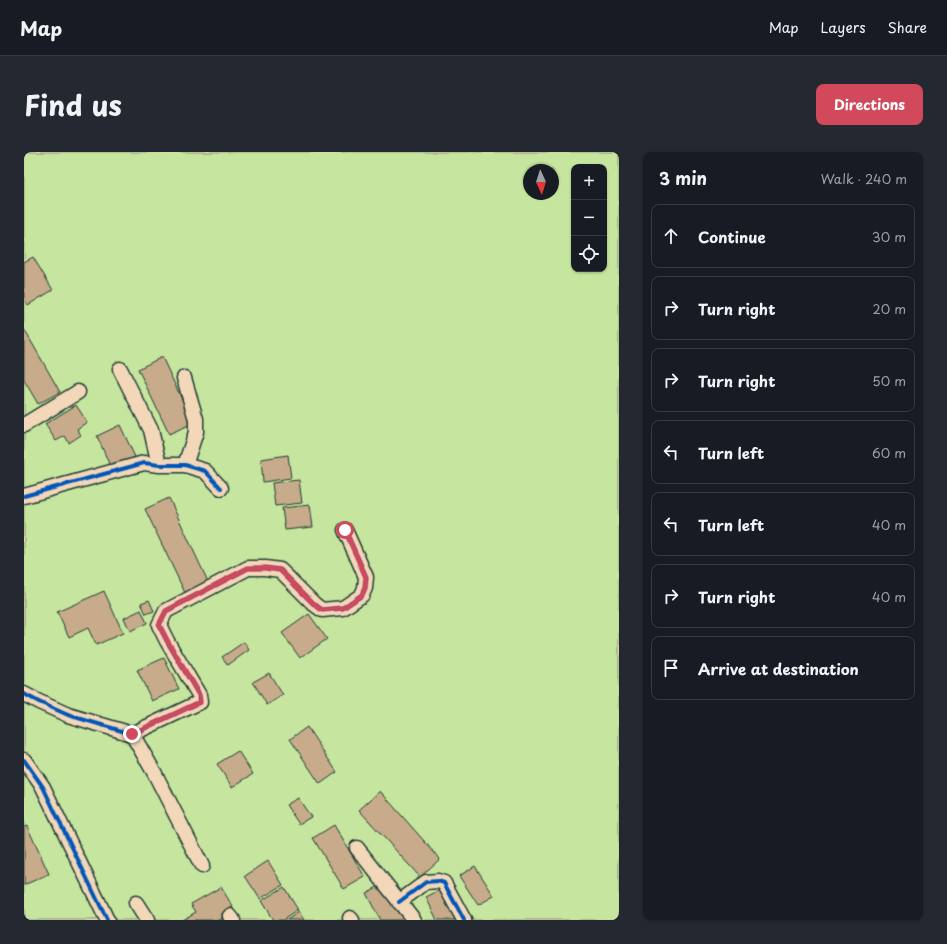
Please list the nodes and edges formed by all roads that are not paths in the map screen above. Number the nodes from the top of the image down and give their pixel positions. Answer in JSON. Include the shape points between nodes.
{"nodes":[{"id":1,"x":120,"y":369,"type":"dead end"},
{"id":2,"x":184,"y":378,"type":"dead end"},
{"id":3,"x":78,"y":392,"type":"dead end"},
{"id":4,"x":24,"y":425,"type":"edge"},
{"id":5,"x":159,"y":465,"type":"junction"},
{"id":6,"x":185,"y":465,"type":"junction"},
{"id":7,"x":221,"y":488,"type":"dead end"},
{"id":8,"x":24,"y":496,"type":"edge"},
{"id":9,"x":345,"y":530,"type":"dead end"},
{"id":10,"x":24,"y":694,"type":"edge"},
{"id":11,"x":132,"y":734,"type":"junction"},
{"id":12,"x":24,"y":760,"type":"edge"},
{"id":13,"x":357,"y":848,"type":"dead end"},
{"id":14,"x":202,"y":866,"type":"dead end"},
{"id":15,"x":399,"y":902,"type":"junction"},
{"id":16,"x":136,"y":903,"type":"dead end"},
{"id":17,"x":107,"y":920,"type":"edge"},
{"id":18,"x":147,"y":920,"type":"edge"},
{"id":19,"x":414,"y":920,"type":"edge"},
{"id":20,"x":464,"y":920,"type":"edge"}],
"edges":[{"from":1,"to":5,"type":"street","via":[[151,430]]},
{"from":2,"to":6,"type":"street","via":[[196,419],[196,432]]},
{"from":3,"to":4,"type":"street"},
{"from":5,"to":6,"type":"street"},
{"from":5,"to":8,"type":"street","via":[[144,463]]},
{"from":6,"to":7,"type":"street","via":[[205,471]]},
{"from":9,"to":11,"type":"street","via":[[366,577],[362,595],[343,608],[322,610],[280,570],[248,568],[166,611],[159,625],[199,695],[200,702]]},
{"from":10,"to":11,"type":"street","via":[[68,715]]},
{"from":11,"to":14,"type":"street"},
{"from":12,"to":17,"type":"street","via":[[43,787]]},
{"from":13,"to":15,"type":"street"},
{"from":15,"to":19,"type":"street"},
{"from":15,"to":20,"type":"street","via":[[426,882],[438,881],[444,883]]},
{"from":16,"to":18,"type":"street"}]}
